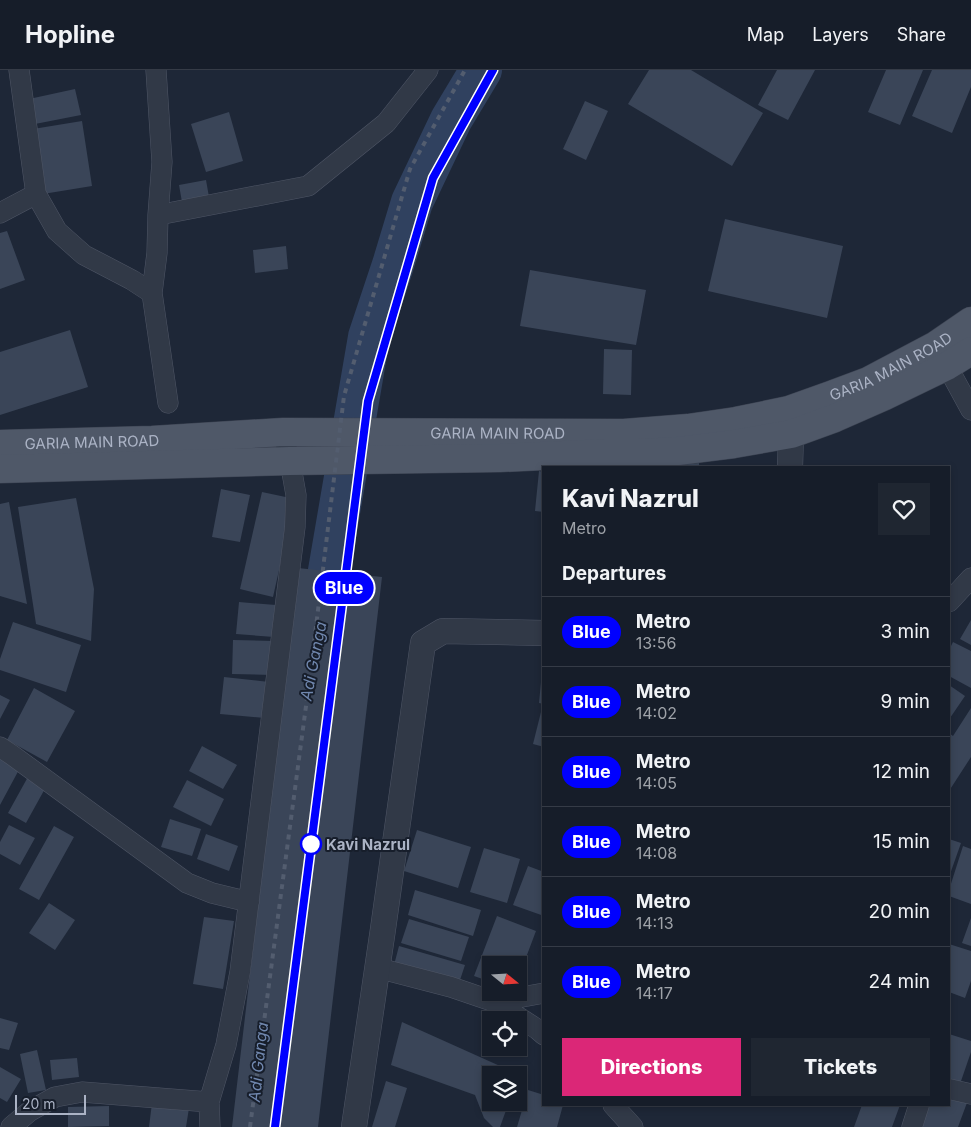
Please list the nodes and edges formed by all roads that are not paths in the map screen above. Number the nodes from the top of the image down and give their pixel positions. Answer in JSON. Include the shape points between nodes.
{"nodes":[{"id":1,"x":18,"y":70,"type":"edge"},
{"id":2,"x":156,"y":70,"type":"edge"},
{"id":3,"x":428,"y":70,"type":"edge"},
{"id":4,"x":36,"y":194,"type":"junction"},
{"id":5,"x":0,"y":213,"type":"edge"},
{"id":6,"x":158,"y":215,"type":"junction"},
{"id":7,"x":152,"y":293,"type":"junction"},
{"id":8,"x":971,"y":321,"type":"edge"},
{"id":9,"x":971,"y":351,"type":"edge"},
{"id":10,"x":947,"y":366,"type":"junction"},
{"id":11,"x":168,"y":403,"type":"dead end"},
{"id":12,"x":971,"y":410,"type":"edge"},
{"id":13,"x":790,"y":422,"type":"junction"},
{"id":14,"x":283,"y":432,"type":"junction"},
{"id":15,"x":0,"y":444,"type":"edge"},
{"id":16,"x":444,"y":446,"type":"junction"},
{"id":17,"x":290,"y":461,"type":"junction"},
{"id":18,"x":790,"y":466,"type":"edge"},
{"id":19,"x":0,"y":469,"type":"edge"},
{"id":20,"x":971,"y":578,"type":"edge"},
{"id":21,"x":950,"y":601,"type":"edge"},
{"id":22,"x":542,"y":633,"type":"edge"},
{"id":23,"x":0,"y":747,"type":"edge"},
{"id":24,"x":249,"y":902,"type":"junction"},
{"id":25,"x":378,"y":968,"type":"junction"},
{"id":26,"x":542,"y":993,"type":"edge"},
{"id":27,"x":495,"y":1002,"type":"junction"},
{"id":28,"x":542,"y":1033,"type":"edge"},
{"id":29,"x":950,"y":1089,"type":"edge"},
{"id":30,"x":971,"y":1094,"type":"edge"},
{"id":31,"x":210,"y":1102,"type":"junction"},
{"id":32,"x":614,"y":1106,"type":"edge"},
{"id":33,"x":919,"y":1106,"type":"edge"},
{"id":34,"x":11,"y":1127,"type":"edge"},
{"id":35,"x":210,"y":1127,"type":"edge"},
{"id":36,"x":354,"y":1127,"type":"edge"},
{"id":37,"x":633,"y":1127,"type":"edge"},
{"id":38,"x":912,"y":1127,"type":"edge"}],
"edges":[{"from":1,"to":4,"type":"street"},
{"from":2,"to":6,"type":"street","via":[[162,162]]},
{"from":3,"to":6,"type":"street","via":[[386,123],[308,186]]},
{"from":4,"to":5,"type":"street"},
{"from":4,"to":7,"type":"street","via":[[57,231],[84,255]]},
{"from":6,"to":7,"type":"street"},
{"from":7,"to":11,"type":"street"},
{"from":8,"to":13,"type":"main road","name":"GARIA MAIN ROAD","via":[[936,345]]},
{"from":9,"to":10,"type":"main road","name":"GARIA MAIN ROAD"},
{"from":10,"to":12,"type":"street"},
{"from":10,"to":13,"type":"main road","name":"GARIA MAIN ROAD","via":[[835,418]]},
{"from":13,"to":16,"type":"main road","name":"GARIA MAIN ROAD","via":[[736,421],[688,428]]},
{"from":13,"to":18,"type":"street"},
{"from":14,"to":15,"type":"main road","name":"GARIA MAIN ROAD"},
{"from":14,"to":16,"type":"main road","name":"GARIA MAIN ROAD"},
{"from":14,"to":17,"type":"street"},
{"from":16,"to":17,"type":"main road","name":"GARIA MAIN ROAD"},
{"from":17,"to":19,"type":"main road","name":"GARIA MAIN ROAD"},
{"from":17,"to":24,"type":"street","via":[[296,495],[295,526]]},
{"from":20,"to":21,"type":"street"},
{"from":22,"to":25,"type":"street","via":[[443,631],[423,643]]},
{"from":23,"to":24,"type":"street","via":[[187,882],[212,893]]},
{"from":24,"to":31,"type":"street","via":[[226,1044]]},
{"from":25,"to":27,"type":"street"},
{"from":25,"to":36,"type":"street"},
{"from":26,"to":27,"type":"street"},
{"from":27,"to":28,"type":"street"},
{"from":29,"to":30,"type":"street"},
{"from":31,"to":34,"type":"street","via":[[82,1092],[55,1097],[30,1111]]},
{"from":31,"to":35,"type":"street"},
{"from":32,"to":37,"type":"street"},
{"from":33,"to":38,"type":"street"}]}
